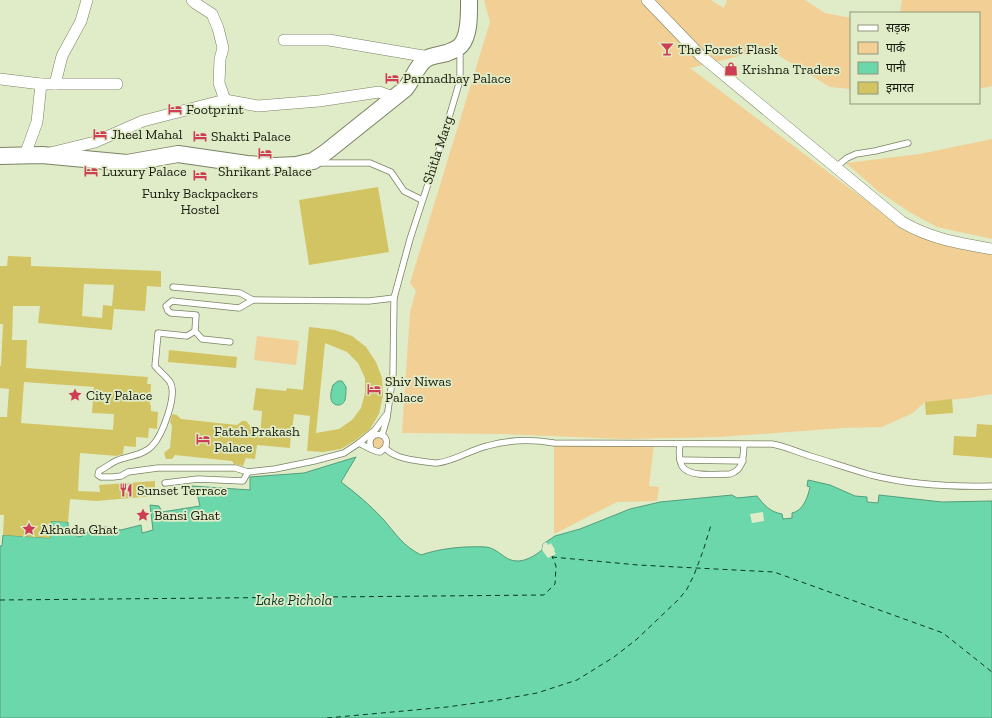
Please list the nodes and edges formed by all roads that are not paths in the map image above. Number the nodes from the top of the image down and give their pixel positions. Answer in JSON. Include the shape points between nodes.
{"nodes":[{"id":1,"x":87,"y":0,"type":"edge"},
{"id":2,"x":192,"y":0,"type":"edge"},
{"id":3,"x":469,"y":0,"type":"edge"},
{"id":4,"x":647,"y":0,"type":"edge"},
{"id":5,"x":284,"y":40,"type":"dead end"},
{"id":6,"x":460,"y":46,"type":"junction"},
{"id":7,"x":429,"y":57,"type":"junction"},
{"id":8,"x":0,"y":79,"type":"edge"},
{"id":9,"x":41,"y":84,"type":"junction"},
{"id":10,"x":55,"y":84,"type":"junction"},
{"id":11,"x":117,"y":84,"type":"dead end"},
{"id":12,"x":393,"y":97,"type":"junction"},
{"id":13,"x":225,"y":100,"type":"junction"},
{"id":14,"x":908,"y":143,"type":"dead end"},
{"id":15,"x":25,"y":155,"type":"junction"},
{"id":16,"x":42,"y":155,"type":"junction"},
{"id":17,"x":0,"y":156,"type":"edge"},
{"id":18,"x":313,"y":161,"type":"junction"},
{"id":19,"x":835,"y":167,"type":"junction"},
{"id":20,"x":422,"y":200,"type":"junction"},
{"id":21,"x":992,"y":249,"type":"edge"},
{"id":22,"x":174,"y":287,"type":"dead end"},
{"id":23,"x":394,"y":298,"type":"junction"},
{"id":24,"x":253,"y":300,"type":"junction"},
{"id":25,"x":195,"y":331,"type":"junction"},
{"id":26,"x":230,"y":342,"type":"dead end"},
{"id":27,"x":387,"y":414,"type":"junction"},
{"id":28,"x":382,"y":435,"type":"junction"},
{"id":29,"x":359,"y":443,"type":"junction"},
{"id":30,"x":680,"y":444,"type":"junction"},
{"id":31,"x":744,"y":445,"type":"junction"},
{"id":32,"x":371,"y":448,"type":"junction"},
{"id":33,"x":385,"y":448,"type":"junction"},
{"id":34,"x":680,"y":460,"type":"junction"},
{"id":35,"x":743,"y":461,"type":"junction"},
{"id":36,"x":248,"y":472,"type":"junction"},
{"id":37,"x":165,"y":483,"type":"dead end"},
{"id":38,"x":992,"y":486,"type":"edge"}],
"edges":[{"from":1,"to":10,"type":"street","via":[[81,21],[62,56]]},
{"from":2,"to":13,"type":"street","via":[[194,4],[212,14],[218,28],[223,48],[219,83]]},
{"from":3,"to":6,"type":"main road","name":"Shitla Marg","via":[[467,31]]},
{"from":4,"to":19,"type":"street","via":[[700,55]]},
{"from":5,"to":7,"type":"street","via":[[329,40]]},
{"from":6,"to":7,"type":"main road"},
{"from":6,"to":20,"type":"lane","name":"Shitla Marg","via":[[460,80]]},
{"from":7,"to":12,"type":"main road","via":[[419,67],[409,84]]},
{"from":8,"to":9,"type":"street"},
{"from":9,"to":10,"type":"street"},
{"from":9,"to":15,"type":"street","via":[[37,122]]},
{"from":10,"to":11,"type":"street"},
{"from":12,"to":13,"type":"street","via":[[379,92],[319,101],[258,106]]},
{"from":12,"to":18,"type":"main road"},
{"from":13,"to":16,"type":"street","via":[[143,121],[95,142]]},
{"from":14,"to":19,"type":"lane","via":[[856,154]]},
{"from":15,"to":16,"type":"main road"},
{"from":15,"to":17,"type":"main road"},
{"from":16,"to":18,"type":"main road","via":[[127,162],[178,154],[275,166]]},
{"from":18,"to":20,"type":"lane","via":[[370,163],[391,172],[404,191]]},
{"from":19,"to":21,"type":"street","via":[[890,213],[916,230],[942,239]]},
{"from":20,"to":23,"type":"lane","name":"Shitla Marg"},
{"from":22,"to":24,"type":"lane","via":[[240,293]]},
{"from":23,"to":24,"type":"lane","via":[[369,301]]},
{"from":23,"to":27,"type":"lane","name":"Shitla Marg","via":[[393,374]]},
{"from":24,"to":25,"type":"lane","via":[[239,308],[172,301],[166,306],[171,313],[196,315]]},
{"from":25,"to":26,"type":"lane","via":[[202,339]]},
{"from":25,"to":36,"type":"lane","via":[[187,336],[158,333],[155,366],[171,383],[172,398],[169,412],[152,446],[110,464],[99,471],[98,475],[113,477],[158,468],[235,468]]},
{"from":27,"to":28,"type":"lane","name":"Shitla Marg"},
{"from":27,"to":29,"type":"lane","via":[[375,430]]},
{"from":28,"to":32,"type":"lane","via":[[372,437]]},
{"from":28,"to":33,"type":"lane","via":[[387,443]]},
{"from":29,"to":32,"type":"lane"},
{"from":29,"to":36,"type":"lane","via":[[344,453],[314,461]]},
{"from":30,"to":31,"type":"lane"},
{"from":30,"to":33,"type":"lane","via":[[554,443],[530,440],[487,446],[437,463],[395,456]]},
{"from":30,"to":34,"type":"lane"},
{"from":31,"to":35,"type":"lane"},
{"from":31,"to":38,"type":"lane","via":[[778,445],[872,475],[914,483]]},
{"from":32,"to":33,"type":"lane","via":[[377,452]]},
{"from":34,"to":35,"type":"lane"},
{"from":34,"to":35,"type":"lane","via":[[686,470],[695,474],[730,474],[740,467]]},
{"from":36,"to":37,"type":"lane","via":[[243,481],[198,479]]}]}
